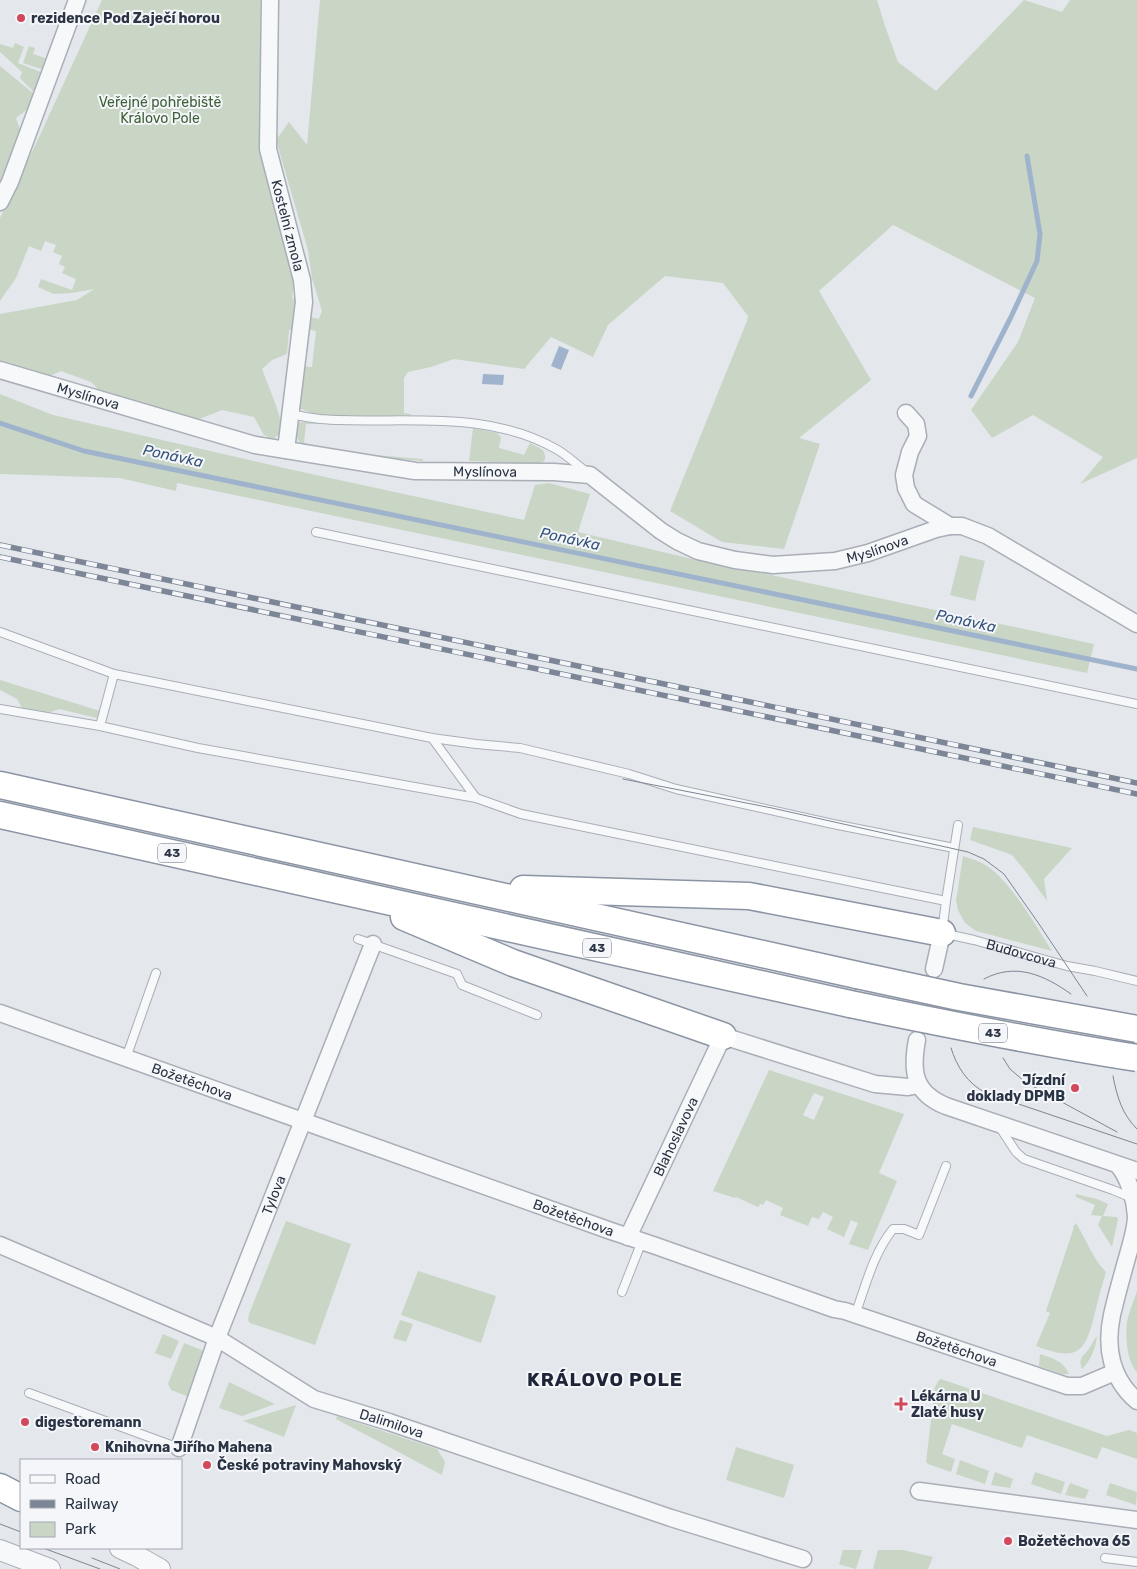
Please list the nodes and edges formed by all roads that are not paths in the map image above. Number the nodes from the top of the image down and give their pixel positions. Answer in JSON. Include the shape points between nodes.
{"nodes":[{"id":1,"x":76,"y":0,"type":"edge"},
{"id":2,"x":270,"y":0,"type":"edge"},
{"id":3,"x":0,"y":202,"type":"edge"},
{"id":4,"x":0,"y":370,"type":"edge"},
{"id":5,"x":906,"y":413,"type":"dead end"},
{"id":6,"x":290,"y":414,"type":"junction"},
{"id":7,"x":929,"y":422,"type":"dead end"},
{"id":8,"x":918,"y":436,"type":"junction"},
{"id":9,"x":286,"y":450,"type":"junction"},
{"id":10,"x":590,"y":475,"type":"junction"},
{"id":11,"x":950,"y":526,"type":"junction"},
{"id":12,"x":316,"y":532,"type":"dead end"},
{"id":13,"x":1137,"y":624,"type":"edge"},
{"id":14,"x":0,"y":632,"type":"edge"},
{"id":15,"x":114,"y":674,"type":"junction"},
{"id":16,"x":1137,"y":704,"type":"edge"},
{"id":17,"x":1,"y":708,"type":"edge"},
{"id":18,"x":100,"y":726,"type":"junction"},
{"id":19,"x":432,"y":738,"type":"junction"},
{"id":20,"x":0,"y":785,"type":"edge"},
{"id":21,"x":476,"y":798,"type":"junction"},
{"id":22,"x":0,"y":815,"type":"edge"},
{"id":23,"x":958,"y":825,"type":"dead end"},
{"id":24,"x":954,"y":848,"type":"junction"},
{"id":25,"x":461,"y":888,"type":"junction"},
{"id":26,"x":344,"y":891,"type":"junction"},
{"id":27,"x":946,"y":901,"type":"junction"},
{"id":28,"x":942,"y":933,"type":"junction"},
{"id":29,"x":365,"y":942,"type":"joint"},
{"id":30,"x":934,"y":969,"type":"dead end"},
{"id":31,"x":156,"y":973,"type":"dead end"},
{"id":32,"x":1137,"y":981,"type":"edge"},
{"id":33,"x":0,"y":1013,"type":"edge"},
{"id":34,"x":537,"y":1015,"type":"dead end"},
{"id":35,"x":1137,"y":1028,"type":"edge"},
{"id":36,"x":723,"y":1036,"type":"junction"},
{"id":37,"x":918,"y":1040,"type":"dead end"},
{"id":38,"x":126,"y":1058,"type":"junction"},
{"id":39,"x":1137,"y":1058,"type":"edge"},
{"id":40,"x":919,"y":1085,"type":"junction"},
{"id":41,"x":303,"y":1121,"type":"junction"},
{"id":42,"x":998,"y":1124,"type":"junction"},
{"id":43,"x":1118,"y":1165,"type":"junction"},
{"id":44,"x":946,"y":1166,"type":"dead end"},
{"id":45,"x":1137,"y":1171,"type":"edge"},
{"id":46,"x":1133,"y":1198,"type":"junction"},
{"id":47,"x":635,"y":1239,"type":"junction"},
{"id":48,"x":0,"y":1245,"type":"edge"},
{"id":49,"x":1132,"y":1250,"type":"edge"},
{"id":50,"x":622,"y":1292,"type":"dead end"},
{"id":51,"x":856,"y":1315,"type":"junction"},
{"id":52,"x":216,"y":1338,"type":"junction"},
{"id":53,"x":1115,"y":1372,"type":"junction"},
{"id":54,"x":29,"y":1393,"type":"dead end"},
{"id":55,"x":1137,"y":1401,"type":"edge"},
{"id":56,"x":179,"y":1448,"type":"joint"},
{"id":57,"x":0,"y":1487,"type":"edge"},
{"id":58,"x":919,"y":1491,"type":"dead end"},
{"id":59,"x":20,"y":1497,"type":"edge"},
{"id":60,"x":0,"y":1502,"type":"edge"},
{"id":61,"x":20,"y":1509,"type":"edge"},
{"id":62,"x":1137,"y":1520,"type":"edge"},
{"id":63,"x":122,"y":1549,"type":"edge"},
{"id":64,"x":0,"y":1550,"type":"edge"},
{"id":65,"x":1105,"y":1558,"type":"dead end"},
{"id":66,"x":803,"y":1559,"type":"dead end"},
{"id":67,"x":1137,"y":1562,"type":"edge"},
{"id":68,"x":50,"y":1569,"type":"edge"},
{"id":69,"x":160,"y":1569,"type":"edge"}],
"edges":[{"from":1,"to":3,"type":"street"},
{"from":2,"to":6,"type":"street","name":"Kostelní zmola","via":[[268,148],[302,280],[304,302]]},
{"from":4,"to":9,"type":"street","name":"Myslínova","via":[[255,445]]},
{"from":5,"to":8,"type":"street","via":[[916,424]]},
{"from":6,"to":9,"type":"street","name":"Kostelní zmola"},
{"from":6,"to":10,"type":"lane","via":[[319,419],[425,420],[494,426],[557,449]]},
{"from":7,"to":8,"type":"street","name":"Myslínova"},
{"from":8,"to":11,"type":"street","name":"Myslínova","via":[[904,475],[906,488],[914,504]]},
{"from":9,"to":10,"type":"street","name":"Myslínova","via":[[415,471]]},
{"from":10,"to":11,"type":"street","name":"Myslínova","via":[[677,541],[698,551],[735,560],[773,565],[835,561],[868,554]]},
{"from":11,"to":13,"type":"street","name":"Myslínova","via":[[962,526],[988,536]]},
{"from":12,"to":16,"type":"lane"},
{"from":14,"to":15,"type":"lane"},
{"from":15,"to":18,"type":"lane"},
{"from":15,"to":19,"type":"lane"},
{"from":17,"to":18,"type":"lane"},
{"from":18,"to":21,"type":"lane","via":[[198,748]]},
{"from":19,"to":21,"type":"lane"},
{"from":19,"to":24,"type":"lane","via":[[520,748],[676,789]]},
{"from":20,"to":25,"type":"highway","number":"43"},
{"from":21,"to":27,"type":"lane","via":[[521,814]]},
{"from":22,"to":26,"type":"highway","number":"43"},
{"from":23,"to":24,"type":"lane"},
{"from":24,"to":27,"type":"lane"},
{"from":25,"to":28,"type":"highway","via":[[749,896]]},
{"from":25,"to":35,"type":"highway","number":"43","bridge":true,"via":[[959,998]]},
{"from":26,"to":36,"type":"highway","via":[[513,963]]},
{"from":26,"to":39,"type":"highway","number":"43","bridge":true,"via":[[850,1004]]},
{"from":27,"to":28,"type":"lane"},
{"from":28,"to":30,"type":"street"},
{"from":28,"to":32,"type":"lane","name":"Budovcova"},
{"from":29,"to":34,"type":"lane","via":[[458,974],[462,985]]},
{"from":29,"to":41,"type":"street","name":"Tylova"},
{"from":31,"to":38,"type":"lane"},
{"from":33,"to":38,"type":"street","name":"Božetěchova"},
{"from":36,"to":40,"type":"street","via":[[875,1084]]},
{"from":36,"to":47,"type":"street","name":"Blahoslavova"},
{"from":37,"to":40,"type":"street","via":[[914,1065]]},
{"from":38,"to":41,"type":"street","name":"Božetěchova"},
{"from":40,"to":42,"type":"street","via":[[938,1103]]},
{"from":41,"to":47,"type":"street","name":"Božetěchova"},
{"from":41,"to":52,"type":"street","name":"Tylova"},
{"from":42,"to":43,"type":"street"},
{"from":42,"to":46,"type":"lane","via":[[1024,1159]]},
{"from":43,"to":45,"type":"street"},
{"from":43,"to":46,"type":"street"},
{"from":44,"to":51,"type":"lane","via":[[919,1235],[898,1229],[886,1238],[877,1254]]},
{"from":46,"to":49,"type":"street","via":[[1136,1217]]},
{"from":47,"to":50,"type":"lane"},
{"from":47,"to":51,"type":"street","name":"Božetěchova"},
{"from":48,"to":52,"type":"street","name":"Dalimilova"},
{"from":49,"to":53,"type":"street","via":[[1109,1327],[1109,1349]]},
{"from":51,"to":53,"type":"street","name":"Božetěchova","via":[[1067,1386],[1082,1386]]},
{"from":52,"to":56,"type":"street","name":"Tylova"},
{"from":52,"to":66,"type":"street","name":"Dalimilova","via":[[314,1399]]},
{"from":53,"to":55,"type":"street"},
{"from":54,"to":56,"type":"lane"},
{"from":57,"to":59,"type":"highway"},
{"from":58,"to":62,"type":"street"},
{"from":60,"to":61,"type":"street"},
{"from":63,"to":69,"type":"street"},
{"from":64,"to":68,"type":"street"},
{"from":65,"to":67,"type":"lane"}]}
